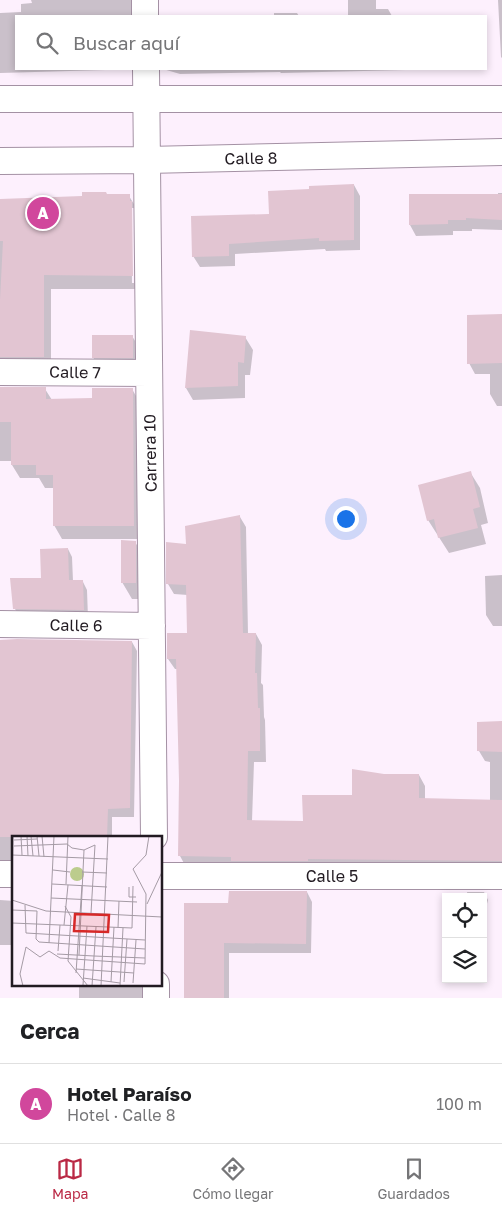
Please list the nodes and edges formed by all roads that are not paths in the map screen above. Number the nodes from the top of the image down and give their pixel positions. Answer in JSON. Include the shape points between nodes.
{"nodes":[{"id":1,"x":145,"y":0,"type":"edge"},
{"id":2,"x":145,"y":15,"type":"edge"},
{"id":3,"x":146,"y":70,"type":"edge"},
{"id":4,"x":0,"y":99,"type":"edge"},
{"id":5,"x":146,"y":99,"type":"junction"},
{"id":6,"x":502,"y":99,"type":"edge"},
{"id":7,"x":502,"y":152,"type":"edge"},
{"id":8,"x":147,"y":160,"type":"junction"},
{"id":9,"x":0,"y":161,"type":"edge"},
{"id":10,"x":0,"y":372,"type":"edge"},
{"id":11,"x":149,"y":373,"type":"junction"},
{"id":12,"x":0,"y":624,"type":"edge"},
{"id":13,"x":152,"y":626,"type":"junction"},
{"id":14,"x":154,"y":836,"type":"edge"},
{"id":15,"x":162,"y":876,"type":"edge"},
{"id":16,"x":502,"y":876,"type":"edge"}],
"edges":[{"from":1,"to":2,"type":"street"},
{"from":3,"to":5,"type":"street","name":"Carrera 10"},
{"from":4,"to":5,"type":"street"},
{"from":5,"to":6,"type":"street"},
{"from":5,"to":8,"type":"street","name":"Carrera 10"},
{"from":7,"to":8,"type":"street","name":"Calle 8"},
{"from":8,"to":9,"type":"street","name":"Calle 8"},
{"from":8,"to":11,"type":"street","name":"Carrera 10"},
{"from":10,"to":11,"type":"street","name":"Calle 7"},
{"from":11,"to":13,"type":"street","name":"Carrera 10"},
{"from":12,"to":13,"type":"street","name":"Calle 6"},
{"from":13,"to":14,"type":"street","name":"Carrera 10"},
{"from":15,"to":16,"type":"street","name":"Calle 5"}]}
